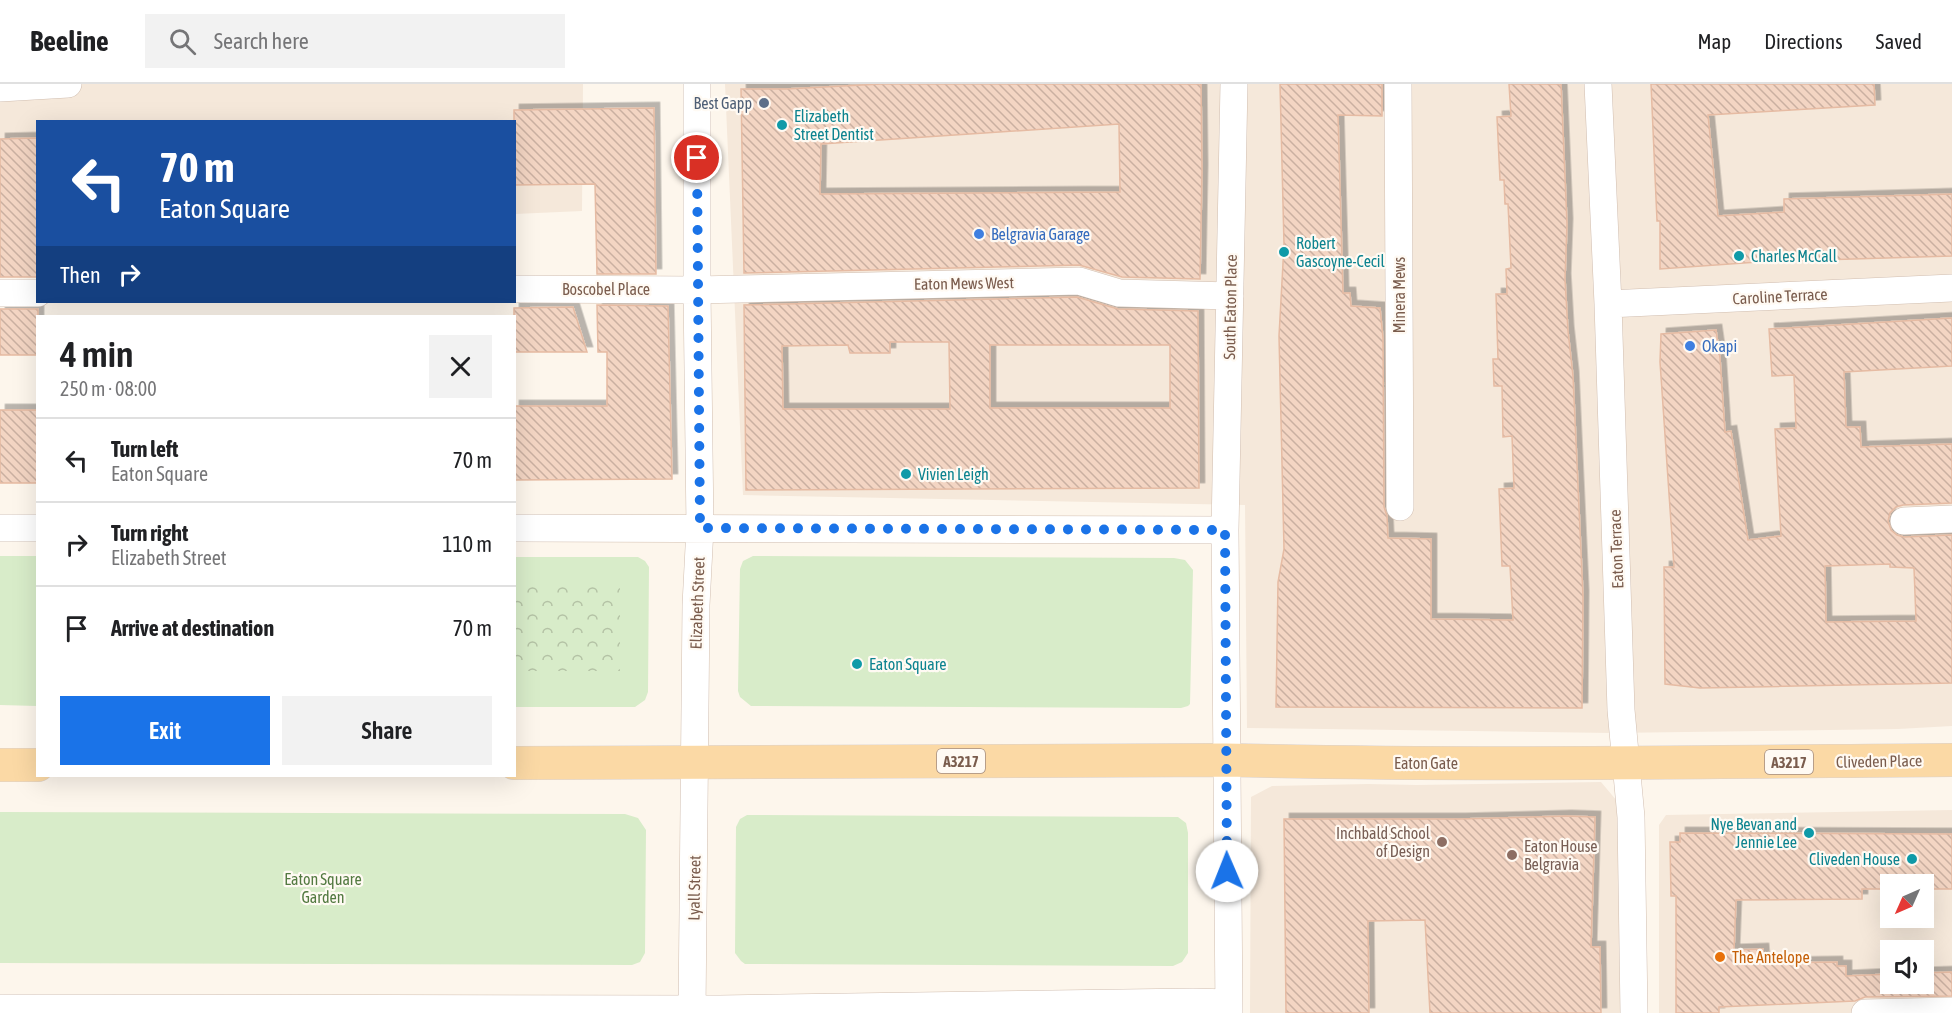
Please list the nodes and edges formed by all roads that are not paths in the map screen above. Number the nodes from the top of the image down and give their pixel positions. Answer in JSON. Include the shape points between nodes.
{"nodes":[{"id":1,"x":68,"y":84,"type":"edge"},
{"id":2,"x":697,"y":84,"type":"edge"},
{"id":3,"x":1234,"y":84,"type":"edge"},
{"id":4,"x":1398,"y":84,"type":"edge"},
{"id":5,"x":1598,"y":84,"type":"edge"},
{"id":6,"x":0,"y":88,"type":"edge"},
{"id":7,"x":516,"y":288,"type":"edge"},
{"id":8,"x":1952,"y":288,"type":"edge"},
{"id":9,"x":697,"y":290,"type":"junction"},
{"id":10,"x":0,"y":293,"type":"edge"},
{"id":11,"x":36,"y":293,"type":"edge"},
{"id":12,"x":1230,"y":296,"type":"junction"},
{"id":13,"x":1608,"y":304,"type":"junction"},
{"id":14,"x":1400,"y":507,"type":"dead end"},
{"id":15,"x":1952,"y":519,"type":"edge"},
{"id":16,"x":1904,"y":521,"type":"dead end"},
{"id":17,"x":0,"y":528,"type":"edge"},
{"id":18,"x":36,"y":528,"type":"edge"},
{"id":19,"x":516,"y":528,"type":"edge"},
{"id":20,"x":700,"y":528,"type":"junction"},
{"id":21,"x":1225,"y":530,"type":"junction"},
{"id":22,"x":1226,"y":760,"type":"junction"},
{"id":23,"x":1952,"y":760,"type":"edge"},
{"id":24,"x":695,"y":762,"type":"junction"},
{"id":25,"x":516,"y":763,"type":"edge"},
{"id":26,"x":1626,"y":763,"type":"junction"},
{"id":27,"x":0,"y":765,"type":"edge"},
{"id":28,"x":36,"y":765,"type":"edge"},
{"id":29,"x":0,"y":1008,"type":"edge"},
{"id":30,"x":1229,"y":1008,"type":"edge"},
{"id":31,"x":692,"y":1011,"type":"edge"},
{"id":32,"x":1951,"y":1011,"type":"edge"},
{"id":33,"x":1634,"y":1013,"type":"edge"},
{"id":34,"x":1865,"y":1013,"type":"edge"}],
"edges":[{"from":1,"to":6,"type":"street"},
{"from":2,"to":9,"type":"street","name":"Elizabeth Street"},
{"from":3,"to":12,"type":"street","name":"South Eaton Place"},
{"from":4,"to":14,"type":"street","name":"Minera Mews"},
{"from":5,"to":13,"type":"street","name":"Eaton Terrace"},
{"from":7,"to":9,"type":"street","name":"Boscobel Place"},
{"from":8,"to":13,"type":"street","name":"Caroline Terrace"},
{"from":9,"to":12,"type":"street","name":"Eaton Mews West","via":[[1079,281],[1119,293]]},
{"from":9,"to":20,"type":"street","name":"Elizabeth Street"},
{"from":10,"to":11,"type":"street"},
{"from":12,"to":21,"type":"street","name":"South Eaton Place"},
{"from":13,"to":26,"type":"street","name":"Eaton Terrace"},
{"from":15,"to":16,"type":"street"},
{"from":17,"to":18,"type":"street"},
{"from":19,"to":20,"type":"street"},
{"from":20,"to":21,"type":"street"},
{"from":20,"to":24,"type":"street","name":"Elizabeth Street"},
{"from":21,"to":22,"type":"street"},
{"from":22,"to":24,"type":"main road","number":"A3217"},
{"from":22,"to":26,"type":"main road","name":"Eaton Gate","number":"A3217"},
{"from":22,"to":30,"type":"street"},
{"from":23,"to":26,"type":"main road","name":"Cliveden Place","number":"A3217"},
{"from":24,"to":25,"type":"main road","number":"A3217"},
{"from":24,"to":31,"type":"street","name":"Lyall Street"},
{"from":26,"to":33,"type":"street","name":"Eaton Terrace","via":[[1631,817]]},
{"from":27,"to":28,"type":"main road"},
{"from":29,"to":31,"type":"street"},
{"from":30,"to":31,"type":"street","via":[[1193,1002]]},
{"from":32,"to":34,"type":"street"}]}
